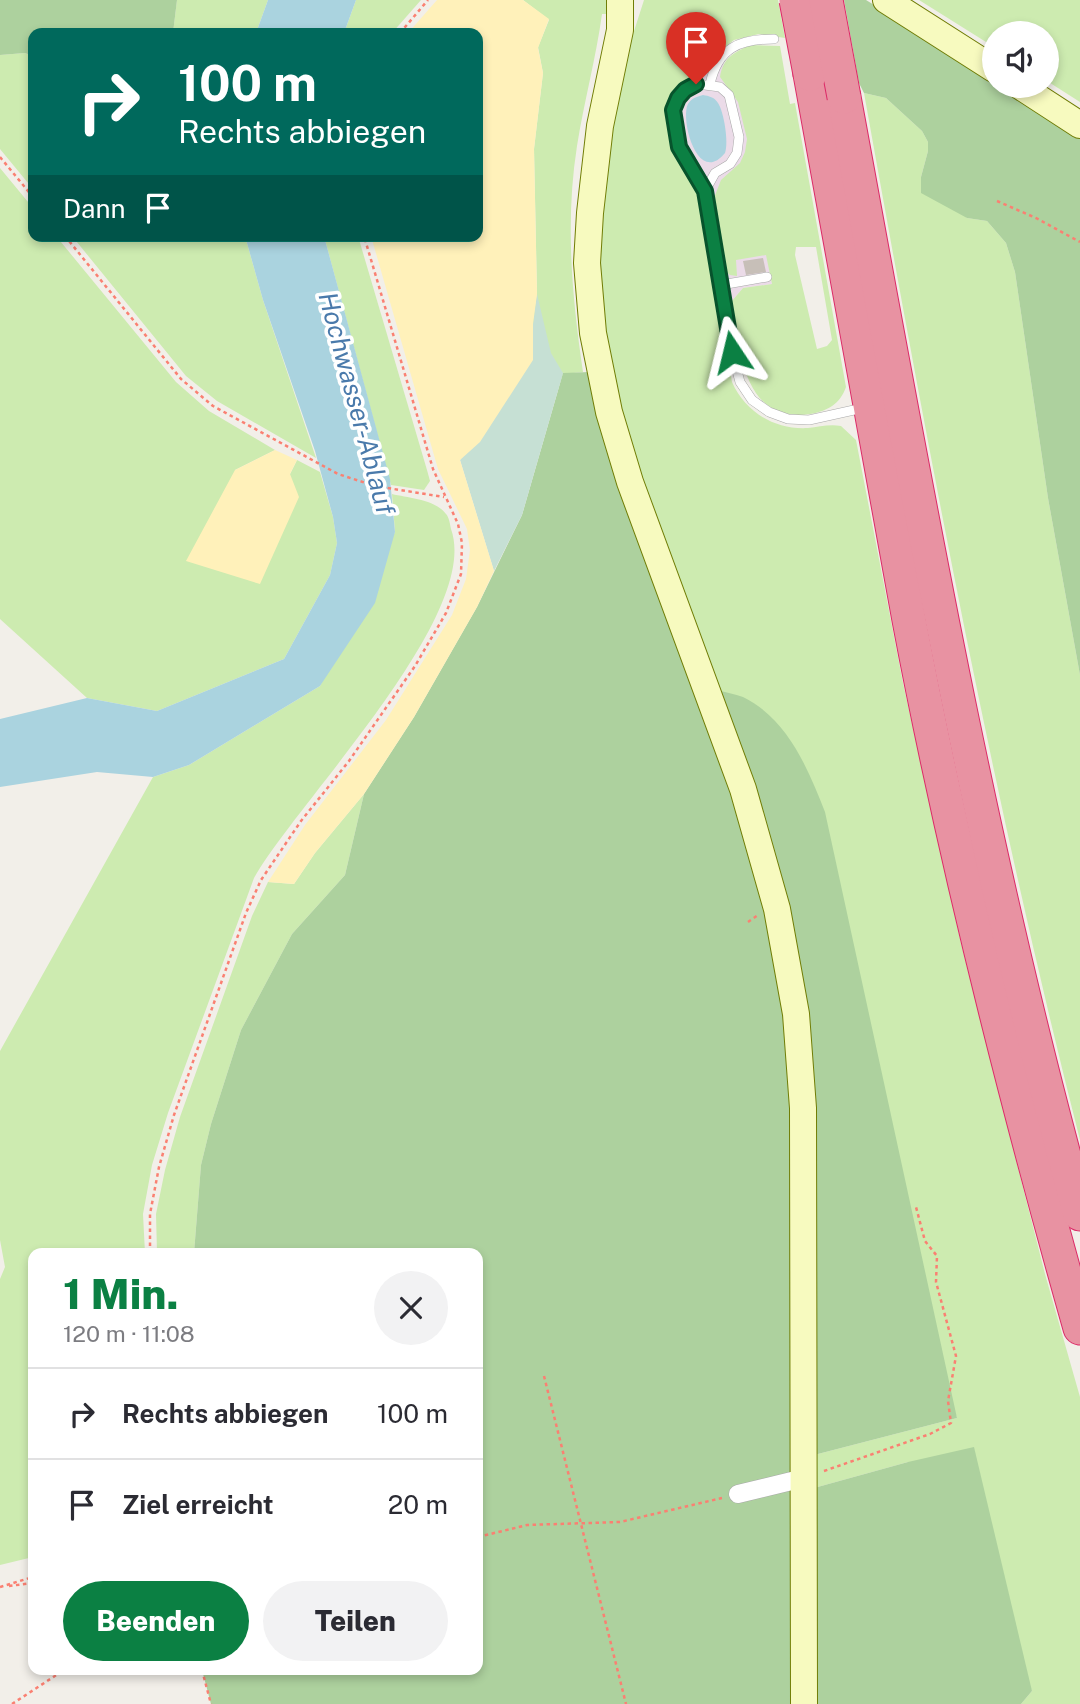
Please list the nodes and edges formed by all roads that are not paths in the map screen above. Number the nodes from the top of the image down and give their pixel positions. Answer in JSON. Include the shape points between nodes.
{"nodes":[{"id":1,"x":620,"y":0,"type":"edge"},
{"id":2,"x":635,"y":0,"type":"edge"},
{"id":3,"x":796,"y":0,"type":"edge"},
{"id":4,"x":826,"y":0,"type":"edge"},
{"id":5,"x":886,"y":0,"type":"edge"},
{"id":6,"x":620,"y":30,"type":"junction"},
{"id":7,"x":774,"y":39,"type":"dead end"},
{"id":8,"x":982,"y":61,"type":"edge"},
{"id":9,"x":710,"y":84,"type":"junction"},
{"id":10,"x":1038,"y":98,"type":"edge"},
{"id":11,"x":1080,"y":125,"type":"edge"},
{"id":12,"x":705,"y":191,"type":"junction"},
{"id":13,"x":767,"y":277,"type":"dead end"},
{"id":14,"x":721,"y":285,"type":"junction"},
{"id":15,"x":872,"y":406,"type":"junction"},
{"id":16,"x":1080,"y":1214,"type":"edge"},
{"id":17,"x":1080,"y":1328,"type":"edge"},
{"id":18,"x":804,"y":1478,"type":"junction"},
{"id":19,"x":738,"y":1494,"type":"road end"},
{"id":20,"x":804,"y":1704,"type":"edge"}],
"edges":[{"from":1,"to":6,"type":"main road"},
{"from":2,"to":6,"type":"main road"},
{"from":3,"to":15,"type":"highway","bridge":true},
{"from":4,"to":16,"type":"highway","bridge":true,"via":[[939,616],[1012,947]]},
{"from":5,"to":8,"type":"main road"},
{"from":6,"to":18,"type":"main road","via":[[600,126],[590,213],[587,263],[593,333],[608,412],[743,789],[788,963],[803,1108]]},
{"from":7,"to":9,"type":"lane","via":[[739,43],[722,55]]},
{"from":9,"to":12,"type":"lane","via":[[729,95],[739,138],[730,164],[715,173]]},
{"from":9,"to":12,"type":"lane","via":[[685,90],[673,110],[679,147]]},
{"from":10,"to":11,"type":"main road"},
{"from":12,"to":14,"type":"lane"},
{"from":13,"to":14,"type":"lane"},
{"from":14,"to":15,"type":"lane","via":[[740,382],[752,400],[788,419],[809,420]]},
{"from":15,"to":17,"type":"highway","via":[[909,622],[958,848],[1018,1101]]},
{"from":18,"to":19,"type":"street"},
{"from":18,"to":20,"type":"main road"}]}
